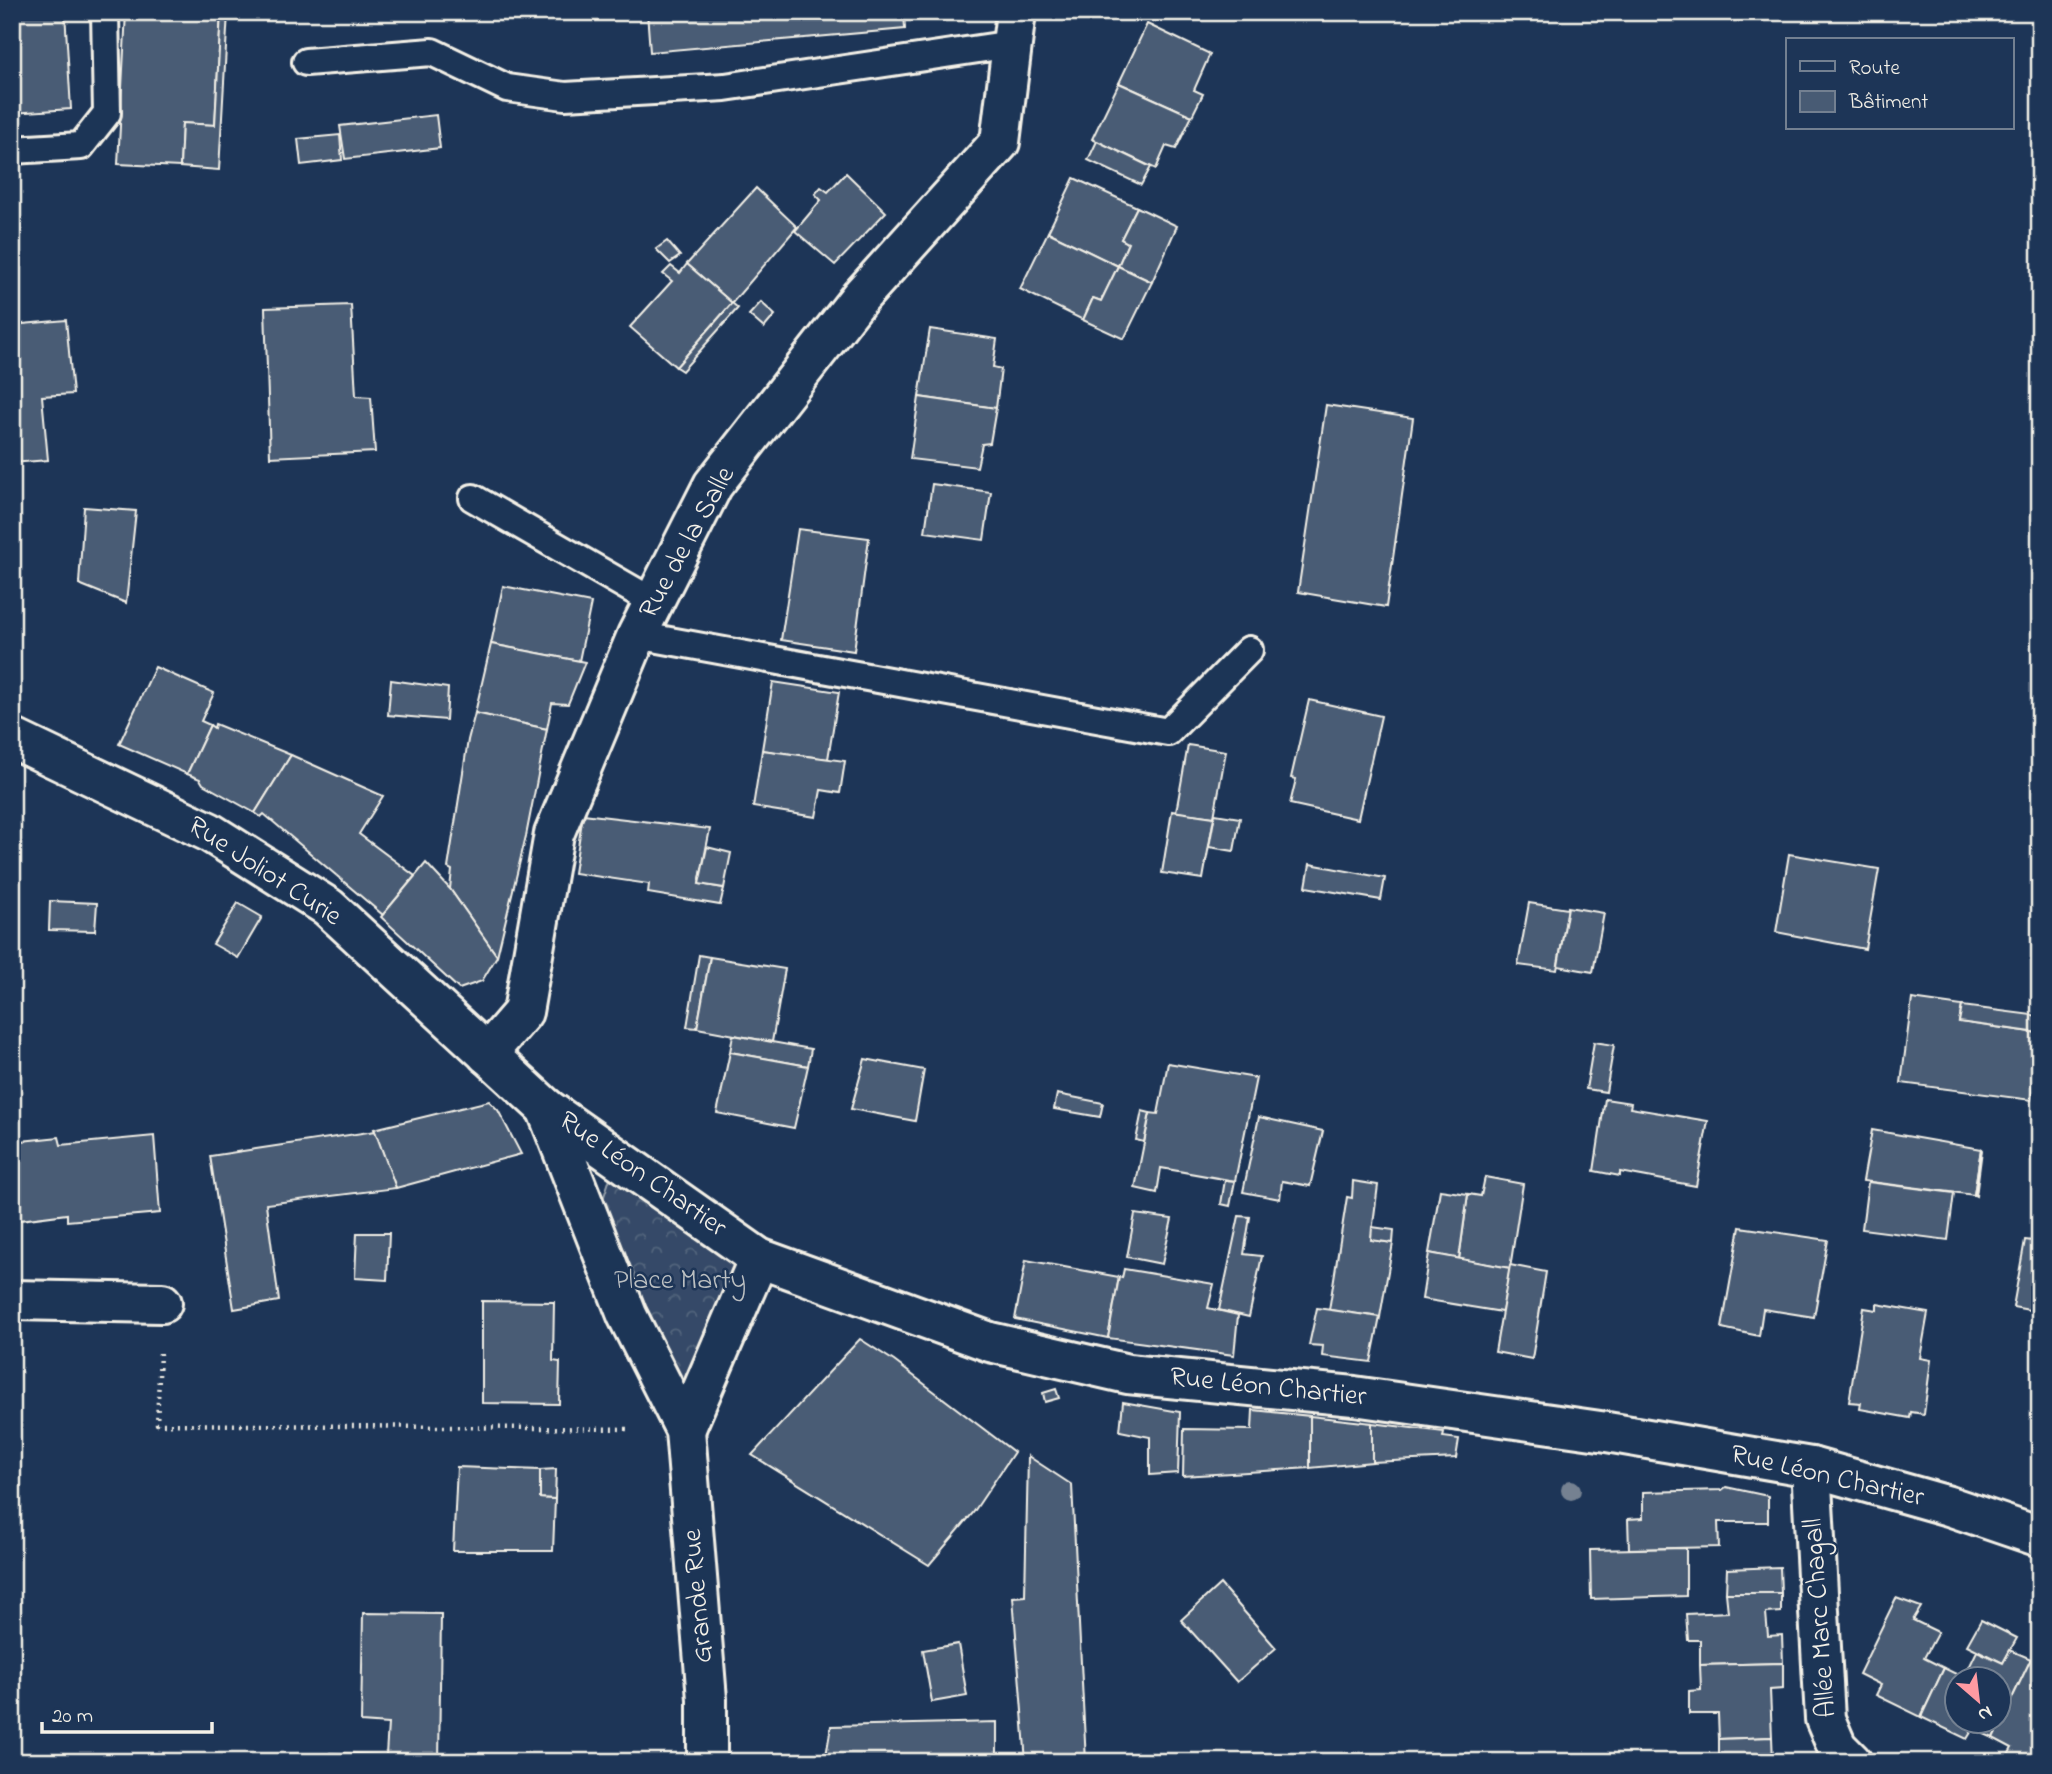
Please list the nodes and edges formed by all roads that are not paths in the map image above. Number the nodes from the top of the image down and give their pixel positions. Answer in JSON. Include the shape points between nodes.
{"nodes":[{"id":1,"x":105,"y":12,"type":"edge"},
{"id":2,"x":1014,"y":28,"type":"edge"},
{"id":3,"x":306,"y":62,"type":"dead end"},
{"id":4,"x":12,"y":150,"type":"edge"},
{"id":5,"x":474,"y":498,"type":"dead end"},
{"id":6,"x":654,"y":602,"type":"junction"},
{"id":7,"x":638,"y":635,"type":"junction"},
{"id":8,"x":1249,"y":650,"type":"dead end"},
{"id":9,"x":12,"y":738,"type":"edge"},
{"id":10,"x":486,"y":1054,"type":"junction"},
{"id":11,"x":547,"y":1108,"type":"junction"},
{"id":12,"x":759,"y":1258,"type":"junction"},
{"id":13,"x":12,"y":1300,"type":"edge"},
{"id":14,"x":162,"y":1303,"type":"road end"},
{"id":15,"x":685,"y":1430,"type":"junction"},
{"id":16,"x":1811,"y":1467,"type":"junction"},
{"id":17,"x":2040,"y":1537,"type":"edge"},
{"id":18,"x":706,"y":1762,"type":"edge"},
{"id":19,"x":1852,"y":1762,"type":"edge"}],
"edges":[{"from":1,"to":4,"type":"lane","via":[[107,113],[81,146]]},
{"from":2,"to":3,"type":"lane","via":[[725,87],[565,96],[507,88],[432,52]]},
{"from":2,"to":6,"type":"street","name":"Rue de la Salle","via":[[1000,142],[860,297],[713,485]]},
{"from":5,"to":6,"type":"lane"},
{"from":6,"to":7,"type":"street","name":"Rue de la Salle"},
{"from":7,"to":8,"type":"lane","via":[[1168,732]]},
{"from":7,"to":10,"type":"street","name":"Rue de la Salle","via":[[554,834],[523,1012]]},
{"from":9,"to":10,"type":"street","name":"Rue Joliot Curie","via":[[209,832],[328,907]]},
{"from":10,"to":11,"type":"street","name":"Rue Joliot Curie"},
{"from":11,"to":12,"type":"street","name":"Rue Léon Chartier"},
{"from":11,"to":15,"type":"street","name":"Grande Rue","via":[[627,1315]]},
{"from":12,"to":15,"type":"street","name":"Grande Rue"},
{"from":12,"to":16,"type":"street","name":"Rue Léon Chartier","via":[[990,1342],[1128,1374],[1354,1396]]},
{"from":13,"to":14,"type":"street"},
{"from":15,"to":18,"type":"street","name":"Grande Rue","via":[[708,1699]]},
{"from":16,"to":17,"type":"street","name":"Rue Léon Chartier"},
{"from":16,"to":19,"type":"street","name":"Allée Marc Chagall","via":[[1825,1719],[1837,1747]]}]}
